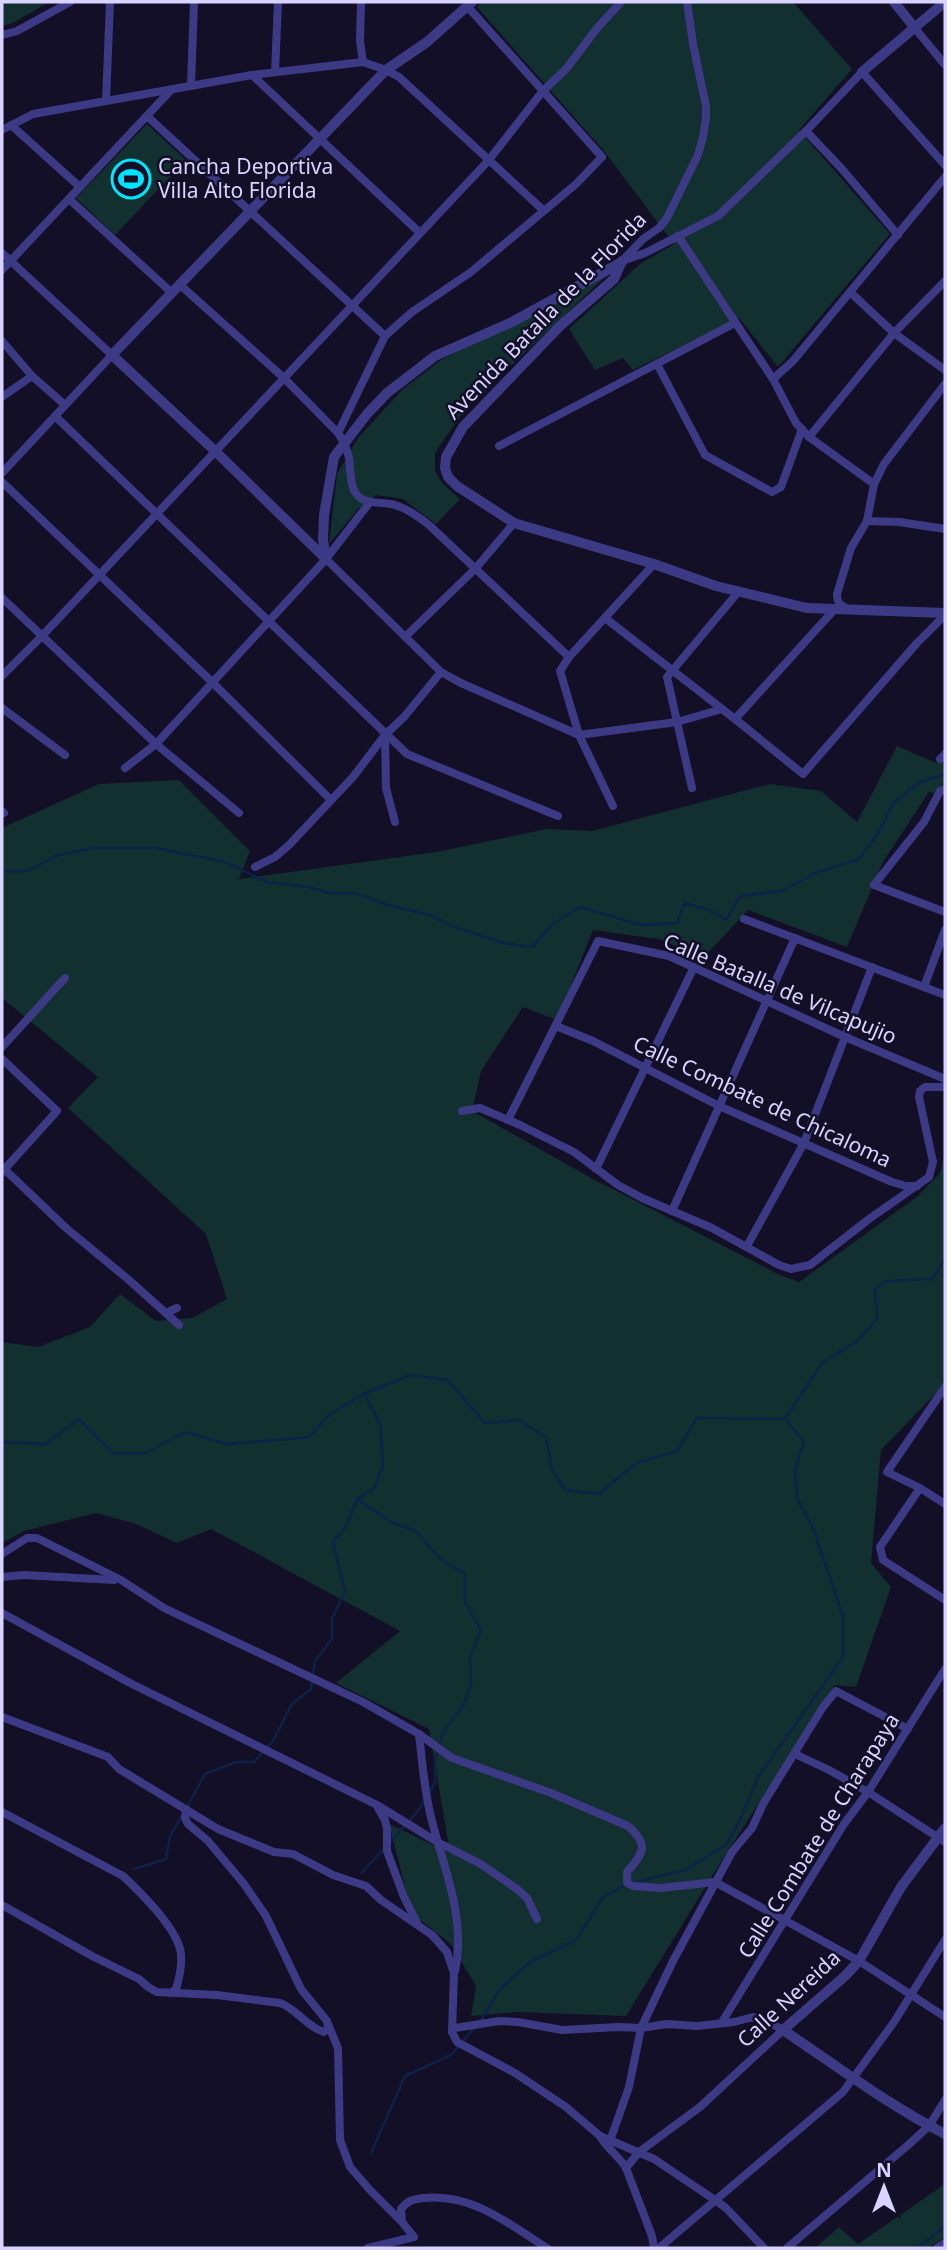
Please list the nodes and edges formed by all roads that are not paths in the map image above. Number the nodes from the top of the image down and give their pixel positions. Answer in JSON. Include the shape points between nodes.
{"nodes":[{"id":1,"x":69,"y":2,"type":"edge"},
{"id":2,"x":110,"y":2,"type":"edge"},
{"id":3,"x":194,"y":2,"type":"edge"},
{"id":4,"x":278,"y":2,"type":"edge"},
{"id":5,"x":361,"y":2,"type":"edge"},
{"id":6,"x":621,"y":2,"type":"edge"},
{"id":7,"x":687,"y":2,"type":"edge"},
{"id":8,"x":894,"y":2,"type":"edge"},
{"id":9,"x":945,"y":2,"type":"edge"},
{"id":10,"x":470,"y":4,"type":"edge"},
{"id":11,"x":914,"y":27,"type":"junction"},
{"id":12,"x":2,"y":35,"type":"edge"},
{"id":13,"x":363,"y":62,"type":"junction"},
{"id":14,"x":945,"y":65,"type":"edge"},
{"id":15,"x":386,"y":70,"type":"junction"},
{"id":16,"x":275,"y":72,"type":"junction"},
{"id":17,"x":862,"y":72,"type":"junction"},
{"id":18,"x":252,"y":75,"type":"junction"},
{"id":19,"x":191,"y":86,"type":"junction"},
{"id":20,"x":172,"y":89,"type":"junction"},
{"id":21,"x":542,"y":92,"type":"junction"},
{"id":22,"x":106,"y":101,"type":"junction"},
{"id":23,"x":147,"y":116,"type":"junction"},
{"id":24,"x":11,"y":125,"type":"junction"},
{"id":25,"x":2,"y":130,"type":"edge"},
{"id":26,"x":806,"y":131,"type":"junction"},
{"id":27,"x":320,"y":138,"type":"junction"},
{"id":28,"x":488,"y":161,"type":"junction"},
{"id":29,"x":945,"y":165,"type":"edge"},
{"id":30,"x":945,"y":177,"type":"edge"},
{"id":31,"x":80,"y":187,"type":"junction"},
{"id":32,"x":69,"y":199,"type":"junction"},
{"id":33,"x":251,"y":210,"type":"junction"},
{"id":34,"x":543,"y":210,"type":"junction"},
{"id":35,"x":420,"y":233,"type":"junction"},
{"id":36,"x":898,"y":235,"type":"junction"},
{"id":37,"x":678,"y":236,"type":"junction"},
{"id":38,"x":2,"y":253,"type":"edge"},
{"id":39,"x":10,"y":261,"type":"junction"},
{"id":40,"x":622,"y":261,"type":"junction"},
{"id":41,"x":2,"y":270,"type":"edge"},
{"id":42,"x":945,"y":281,"type":"edge"},
{"id":43,"x":175,"y":288,"type":"junction"},
{"id":44,"x":850,"y":292,"type":"junction"},
{"id":45,"x":351,"y":306,"type":"junction"},
{"id":46,"x":735,"y":323,"type":"junction"},
{"id":47,"x":894,"y":333,"type":"junction"},
{"id":48,"x":385,"y":337,"type":"junction"},
{"id":49,"x":2,"y":341,"type":"edge"},
{"id":50,"x":112,"y":355,"type":"junction"},
{"id":51,"x":657,"y":364,"type":"junction"},
{"id":52,"x":945,"y":370,"type":"edge"},
{"id":53,"x":32,"y":376,"type":"junction"},
{"id":54,"x":284,"y":378,"type":"junction"},
{"id":55,"x":774,"y":379,"type":"junction"},
{"id":56,"x":945,"y":384,"type":"edge"},
{"id":57,"x":2,"y":397,"type":"edge"},
{"id":58,"x":65,"y":405,"type":"junction"},
{"id":59,"x":55,"y":416,"type":"junction"},
{"id":60,"x":802,"y":429,"type":"junction"},
{"id":61,"x":338,"y":433,"type":"junction"},
{"id":62,"x":809,"y":437,"type":"junction"},
{"id":63,"x":345,"y":443,"type":"junction"},
{"id":64,"x":499,"y":446,"type":"dead end"},
{"id":65,"x":215,"y":451,"type":"junction"},
{"id":66,"x":2,"y":473,"type":"edge"},
{"id":67,"x":2,"y":482,"type":"edge"},
{"id":68,"x":874,"y":484,"type":"junction"},
{"id":69,"x":370,"y":502,"type":"junction"},
{"id":70,"x":157,"y":514,"type":"junction"},
{"id":71,"x":867,"y":521,"type":"junction"},
{"id":72,"x":514,"y":523,"type":"junction"},
{"id":73,"x":945,"y":529,"type":"edge"},
{"id":74,"x":326,"y":559,"type":"junction"},
{"id":75,"x":654,"y":564,"type":"junction"},
{"id":76,"x":476,"y":568,"type":"junction"},
{"id":77,"x":99,"y":576,"type":"junction"},
{"id":78,"x":739,"y":591,"type":"junction"},
{"id":79,"x":2,"y":598,"type":"edge"},
{"id":80,"x":833,"y":611,"type":"junction"},
{"id":81,"x":850,"y":611,"type":"junction"},
{"id":82,"x":945,"y":614,"type":"edge"},
{"id":83,"x":605,"y":618,"type":"junction"},
{"id":84,"x":269,"y":621,"type":"junction"},
{"id":85,"x":42,"y":636,"type":"junction"},
{"id":86,"x":405,"y":637,"type":"junction"},
{"id":87,"x":569,"y":657,"type":"junction"},
{"id":88,"x":671,"y":671,"type":"junction"},
{"id":89,"x":441,"y":672,"type":"junction"},
{"id":90,"x":2,"y":676,"type":"edge"},
{"id":91,"x":212,"y":682,"type":"junction"},
{"id":92,"x":2,"y":708,"type":"edge"},
{"id":93,"x":722,"y":709,"type":"junction"},
{"id":94,"x":735,"y":719,"type":"junction"},
{"id":95,"x":677,"y":722,"type":"junction"},
{"id":96,"x":385,"y":735,"type":"junction"},
{"id":97,"x":579,"y":735,"type":"junction"},
{"id":98,"x":156,"y":744,"type":"junction"},
{"id":99,"x":65,"y":755,"type":"dead end"},
{"id":100,"x":125,"y":768,"type":"dead end"},
{"id":101,"x":692,"y":788,"type":"dead end"},
{"id":102,"x":945,"y":790,"type":"edge"},
{"id":103,"x":330,"y":799,"type":"junction"},
{"id":104,"x":613,"y":806,"type":"dead end"},
{"id":105,"x":239,"y":813,"type":"dead end"},
{"id":106,"x":558,"y":816,"type":"dead end"},
{"id":107,"x":395,"y":821,"type":"dead end"},
{"id":108,"x":255,"y":867,"type":"dead end"},
{"id":109,"x":945,"y":912,"type":"edge"},
{"id":110,"x":744,"y":919,"type":"dead end"},
{"id":111,"x":945,"y":930,"type":"edge"},
{"id":112,"x":795,"y":938,"type":"junction"},
{"id":113,"x":694,"y":967,"type":"junction"},
{"id":114,"x":872,"y":967,"type":"junction"},
{"id":115,"x":65,"y":978,"type":"dead end"},
{"id":116,"x":924,"y":987,"type":"junction"},
{"id":117,"x":945,"y":995,"type":"edge"},
{"id":118,"x":767,"y":1000,"type":"junction"},
{"id":119,"x":556,"y":1026,"type":"junction"},
{"id":120,"x":845,"y":1037,"type":"junction"},
{"id":121,"x":2,"y":1047,"type":"edge"},
{"id":122,"x":2,"y":1059,"type":"edge"},
{"id":123,"x":645,"y":1067,"type":"junction"},
{"id":124,"x":945,"y":1079,"type":"edge"},
{"id":125,"x":945,"y":1087,"type":"edge"},
{"id":126,"x":719,"y":1106,"type":"junction"},
{"id":127,"x":462,"y":1111,"type":"dead end"},
{"id":128,"x":508,"y":1119,"type":"junction"},
{"id":129,"x":804,"y":1143,"type":"junction"},
{"id":130,"x":3,"y":1169,"type":"edge"},
{"id":131,"x":596,"y":1169,"type":"junction"},
{"id":132,"x":917,"y":1186,"type":"junction"},
{"id":133,"x":672,"y":1211,"type":"junction"},
{"id":134,"x":747,"y":1246,"type":"junction"},
{"id":135,"x":177,"y":1308,"type":"dead end"},
{"id":136,"x":166,"y":1313,"type":"junction"},
{"id":137,"x":180,"y":1325,"type":"dead end"},
{"id":138,"x":945,"y":1387,"type":"edge"},
{"id":139,"x":920,"y":1488,"type":"junction"},
{"id":140,"x":945,"y":1504,"type":"edge"},
{"id":141,"x":2,"y":1554,"type":"edge"},
{"id":142,"x":2,"y":1577,"type":"edge"},
{"id":143,"x":121,"y":1580,"type":"junction"},
{"id":144,"x":945,"y":1600,"type":"edge"},
{"id":145,"x":2,"y":1613,"type":"edge"},
{"id":146,"x":945,"y":1669,"type":"edge"},
{"id":147,"x":2,"y":1717,"type":"edge"},
{"id":148,"x":908,"y":1729,"type":"junction"},
{"id":149,"x":419,"y":1734,"type":"junction"},
{"id":150,"x":795,"y":1754,"type":"junction"},
{"id":151,"x":868,"y":1792,"type":"junction"},
{"id":152,"x":376,"y":1805,"type":"junction"},
{"id":153,"x":186,"y":1809,"type":"junction"},
{"id":154,"x":2,"y":1812,"type":"edge"},
{"id":155,"x":945,"y":1828,"type":"edge"},
{"id":156,"x":942,"y":1840,"type":"edge"},
{"id":157,"x":439,"y":1843,"type":"junction"},
{"id":158,"x":715,"y":1882,"type":"junction"},
{"id":159,"x":2,"y":1905,"type":"edge"},
{"id":160,"x":537,"y":1919,"type":"dead end"},
{"id":161,"x":787,"y":1920,"type":"junction"},
{"id":162,"x":420,"y":1927,"type":"junction"},
{"id":163,"x":945,"y":1940,"type":"edge"},
{"id":164,"x":859,"y":1961,"type":"junction"},
{"id":165,"x":454,"y":1973,"type":"junction"},
{"id":166,"x":171,"y":1993,"type":"junction"},
{"id":167,"x":912,"y":1994,"type":"junction"},
{"id":168,"x":945,"y":2017,"type":"edge"},
{"id":169,"x":327,"y":2021,"type":"junction"},
{"id":170,"x":722,"y":2022,"type":"junction"},
{"id":171,"x":641,"y":2028,"type":"junction"},
{"id":172,"x":783,"y":2030,"type":"junction"},
{"id":173,"x":452,"y":2032,"type":"junction"},
{"id":174,"x":855,"y":2078,"type":"junction"},
{"id":175,"x":945,"y":2100,"type":"edge"},
{"id":176,"x":929,"y":2126,"type":"junction"},
{"id":177,"x":945,"y":2134,"type":"edge"},
{"id":178,"x":600,"y":2136,"type":"junction"},
{"id":179,"x":610,"y":2141,"type":"junction"},
{"id":180,"x":639,"y":2152,"type":"junction"},
{"id":181,"x":626,"y":2168,"type":"junction"},
{"id":182,"x":715,"y":2200,"type":"junction"},
{"id":183,"x":402,"y":2222,"type":"junction"},
{"id":184,"x":945,"y":2243,"type":"edge"},
{"id":185,"x":368,"y":2248,"type":"edge"},
{"id":186,"x":547,"y":2248,"type":"edge"},
{"id":187,"x":656,"y":2248,"type":"edge"},
{"id":188,"x":764,"y":2248,"type":"edge"},
{"id":189,"x":787,"y":2248,"type":"edge"},
{"id":190,"x":937,"y":2248,"type":"edge"}],
"edges":[{"from":1,"to":12,"type":"street"},
{"from":2,"to":22,"type":"street"},
{"from":3,"to":19,"type":"street"},
{"from":4,"to":16,"type":"street"},
{"from":5,"to":13,"type":"street"},
{"from":6,"to":21,"type":"street"},
{"from":7,"to":40,"type":"street","name":"Avenida Batalla de la Florida","via":[[706,106],[704,137],[667,218]]},
{"from":8,"to":11,"type":"street"},
{"from":9,"to":11,"type":"street"},
{"from":10,"to":15,"type":"street","via":[[428,42]]},
{"from":10,"to":21,"type":"street"},
{"from":11,"to":14,"type":"street"},
{"from":11,"to":17,"type":"street"},
{"from":13,"to":15,"type":"street"},
{"from":13,"to":16,"type":"street"},
{"from":15,"to":27,"type":"street"},
{"from":15,"to":28,"type":"street"},
{"from":16,"to":18,"type":"street"},
{"from":17,"to":26,"type":"street"},
{"from":17,"to":29,"type":"street"},
{"from":18,"to":19,"type":"street"},
{"from":18,"to":27,"type":"street"},
{"from":19,"to":20,"type":"street"},
{"from":20,"to":22,"type":"street"},
{"from":20,"to":23,"type":"street"},
{"from":21,"to":28,"type":"street"},
{"from":21,"to":34,"type":"street","via":[[602,157]]},
{"from":22,"to":24,"type":"street","via":[[33,114]]},
{"from":23,"to":31,"type":"street"},
{"from":23,"to":33,"type":"street"},
{"from":24,"to":25,"type":"street"},
{"from":24,"to":31,"type":"street"},
{"from":26,"to":36,"type":"street"},
{"from":26,"to":37,"type":"street","via":[[718,216]]},
{"from":27,"to":33,"type":"street"},
{"from":27,"to":35,"type":"street"},
{"from":28,"to":34,"type":"street"},
{"from":28,"to":35,"type":"street"},
{"from":30,"to":36,"type":"street"},
{"from":31,"to":32,"type":"street"},
{"from":32,"to":39,"type":"street"},
{"from":32,"to":43,"type":"street"},
{"from":33,"to":43,"type":"street"},
{"from":33,"to":45,"type":"street"},
{"from":34,"to":48,"type":"street"},
{"from":35,"to":45,"type":"street"},
{"from":36,"to":44,"type":"street"},
{"from":37,"to":40,"type":"street"},
{"from":37,"to":46,"type":"street"},
{"from":38,"to":39,"type":"street"},
{"from":39,"to":41,"type":"street"},
{"from":39,"to":50,"type":"street"},
{"from":40,"to":63,"type":"street","via":[[512,321],[435,356],[387,393]]},
{"from":40,"to":72,"type":"street","name":"Avenida Batalla de la Florida","via":[[614,279],[560,326],[463,427],[446,457],[444,468],[457,486]]},
{"from":42,"to":47,"type":"street"},
{"from":43,"to":50,"type":"street"},
{"from":43,"to":54,"type":"street"},
{"from":44,"to":47,"type":"street"},
{"from":44,"to":55,"type":"street"},
{"from":45,"to":48,"type":"street"},
{"from":45,"to":54,"type":"street"},
{"from":46,"to":51,"type":"street"},
{"from":46,"to":55,"type":"street"},
{"from":47,"to":52,"type":"street"},
{"from":47,"to":62,"type":"street"},
{"from":48,"to":61,"type":"street"},
{"from":49,"to":53,"type":"street"},
{"from":50,"to":58,"type":"street"},
{"from":50,"to":65,"type":"street"},
{"from":51,"to":60,"type":"street","via":[[705,455],[772,492],[781,487]]},
{"from":51,"to":64,"type":"street"},
{"from":53,"to":57,"type":"street"},
{"from":53,"to":58,"type":"street"},
{"from":54,"to":61,"type":"street"},
{"from":54,"to":65,"type":"street"},
{"from":55,"to":60,"type":"street"},
{"from":56,"to":68,"type":"street"},
{"from":58,"to":59,"type":"street"},
{"from":59,"to":66,"type":"street"},
{"from":59,"to":70,"type":"street"},
{"from":60,"to":62,"type":"street"},
{"from":61,"to":63,"type":"street"},
{"from":62,"to":68,"type":"street"},
{"from":63,"to":69,"type":"street","via":[[356,495]]},
{"from":63,"to":74,"type":"street","via":[[334,457],[324,515]]},
{"from":65,"to":70,"type":"street"},
{"from":65,"to":74,"type":"street"},
{"from":67,"to":77,"type":"street"},
{"from":68,"to":71,"type":"street"},
{"from":69,"to":74,"type":"street"},
{"from":69,"to":76,"type":"street","via":[[396,505],[413,513]]},
{"from":70,"to":77,"type":"street"},
{"from":70,"to":84,"type":"street"},
{"from":71,"to":73,"type":"street"},
{"from":71,"to":81,"type":"street","via":[[851,548],[837,594],[840,606]]},
{"from":72,"to":75,"type":"street","name":"Avenida Batalla de la Florida"},
{"from":72,"to":76,"type":"street"},
{"from":74,"to":84,"type":"street"},
{"from":74,"to":86,"type":"street"},
{"from":75,"to":78,"type":"street","name":"Avenida Batalla de la Florida"},
{"from":75,"to":83,"type":"street"},
{"from":76,"to":86,"type":"street"},
{"from":76,"to":87,"type":"street"},
{"from":77,"to":85,"type":"street"},
{"from":77,"to":91,"type":"street"},
{"from":78,"to":80,"type":"street","name":"Avenida Batalla de la Florida"},
{"from":78,"to":88,"type":"street"},
{"from":79,"to":85,"type":"street"},
{"from":80,"to":81,"type":"street","name":"Avenida Batalla de la Florida"},
{"from":80,"to":94,"type":"street"},
{"from":81,"to":82,"type":"street","name":"Avenida Batalla de la Florida"},
{"from":82,"to":94,"type":"street","via":[[803,774]]},
{"from":83,"to":87,"type":"street"},
{"from":83,"to":88,"type":"street"},
{"from":84,"to":91,"type":"street"},
{"from":84,"to":96,"type":"street"},
{"from":85,"to":90,"type":"street"},
{"from":85,"to":98,"type":"street"},
{"from":86,"to":89,"type":"street"},
{"from":87,"to":97,"type":"street","via":[[560,671]]},
{"from":88,"to":93,"type":"street"},
{"from":88,"to":95,"type":"street","via":[[667,677]]},
{"from":89,"to":96,"type":"street"},
{"from":89,"to":97,"type":"street"},
{"from":91,"to":98,"type":"street"},
{"from":91,"to":103,"type":"street"},
{"from":92,"to":99,"type":"street"},
{"from":93,"to":94,"type":"street"},
{"from":93,"to":95,"type":"street"},
{"from":95,"to":97,"type":"street"},
{"from":95,"to":101,"type":"street"},
{"from":96,"to":103,"type":"street"},
{"from":96,"to":106,"type":"street","via":[[407,754]]},
{"from":96,"to":107,"type":"street","via":[[386,788]]},
{"from":97,"to":104,"type":"street"},
{"from":98,"to":100,"type":"street"},
{"from":98,"to":105,"type":"street"},
{"from":102,"to":109,"type":"street","via":[[874,885]]},
{"from":103,"to":108,"type":"street","via":[[289,845]]},
{"from":110,"to":112,"type":"street"},
{"from":111,"to":116,"type":"street"},
{"from":112,"to":114,"type":"street"},
{"from":112,"to":118,"type":"street"},
{"from":113,"to":118,"type":"street","name":"Calle Batalla de Vilcapujio"},
{"from":113,"to":119,"type":"street","name":"Calle Batalla de Vilcapujio","via":[[669,956],[598,940]]},
{"from":113,"to":123,"type":"street"},
{"from":114,"to":116,"type":"street"},
{"from":114,"to":120,"type":"street"},
{"from":115,"to":121,"type":"street"},
{"from":116,"to":117,"type":"street"},
{"from":118,"to":120,"type":"street","name":"Calle Batalla de Vilcapujio"},
{"from":118,"to":126,"type":"street"},
{"from":119,"to":123,"type":"street","name":"Calle Combate de Chicaloma"},
{"from":119,"to":128,"type":"street"},
{"from":120,"to":124,"type":"street","name":"Calle Batalla de Vilcapujio"},
{"from":120,"to":129,"type":"street"},
{"from":122,"to":130,"type":"street","via":[[57,1111]]},
{"from":123,"to":126,"type":"street","name":"Calle Combate de Chicaloma"},
{"from":123,"to":131,"type":"street"},
{"from":125,"to":132,"type":"street","via":[[920,1091],[933,1162],[929,1177]]},
{"from":126,"to":129,"type":"street","name":"Calle Combate de Chicaloma"},
{"from":126,"to":133,"type":"street"},
{"from":127,"to":128,"type":"street","via":[[480,1108]]},
{"from":128,"to":131,"type":"street","via":[[574,1152]]},
{"from":129,"to":132,"type":"street","name":"Calle Combate de Chicaloma","via":[[892,1182]]},
{"from":129,"to":134,"type":"street"},
{"from":130,"to":136,"type":"street"},
{"from":131,"to":133,"type":"street"},
{"from":132,"to":134,"type":"street","via":[[810,1265],[792,1269]]},
{"from":133,"to":134,"type":"street"},
{"from":135,"to":136,"type":"street"},
{"from":136,"to":137,"type":"street"},
{"from":138,"to":139,"type":"street","via":[[887,1472]]},
{"from":139,"to":140,"type":"street"},
{"from":139,"to":144,"type":"street","via":[[880,1547],[883,1560]]},
{"from":141,"to":143,"type":"street","via":[[27,1538],[37,1538]]},
{"from":142,"to":143,"type":"street"},
{"from":143,"to":149,"type":"street","via":[[164,1608],[363,1702]]},
{"from":145,"to":152,"type":"street","via":[[130,1683]]},
{"from":146,"to":148,"type":"street","name":"Calle Combate de Charapaya"},
{"from":147,"to":153,"type":"street","via":[[108,1757],[119,1769]]},
{"from":148,"to":150,"type":"street","via":[[836,1691]]},
{"from":148,"to":151,"type":"street","name":"Calle Combate de Charapaya"},
{"from":149,"to":157,"type":"street","via":[[427,1799]]},
{"from":149,"to":158,"type":"street","via":[[452,1758],[628,1826],[638,1835],[642,1852],[627,1872],[627,1882],[661,1888]]},
{"from":150,"to":151,"type":"street"},
{"from":150,"to":158,"type":"street"},
{"from":151,"to":156,"type":"street"},
{"from":151,"to":161,"type":"street","name":"Calle Combate de Charapaya"},
{"from":152,"to":157,"type":"street"},
{"from":152,"to":162,"type":"street","via":[[385,1821],[387,1852]]},
{"from":153,"to":162,"type":"street","via":[[246,1842],[293,1854],[366,1886]]},
{"from":153,"to":169,"type":"street","via":[[188,1824],[208,1841],[266,1916],[301,1989]]},
{"from":154,"to":166,"type":"street","via":[[123,1876],[136,1888],[178,1940],[178,1980]]},
{"from":155,"to":156,"type":"street","name":"Calle Nereida"},
{"from":156,"to":164,"type":"street","name":"Calle Nereida","via":[[923,1855],[901,1887]]},
{"from":157,"to":160,"type":"street","via":[[517,1889]]},
{"from":157,"to":165,"type":"street","via":[[458,1918],[459,1953]]},
{"from":158,"to":161,"type":"street"},
{"from":158,"to":171,"type":"street"},
{"from":159,"to":166,"type":"street","via":[[157,1992]]},
{"from":161,"to":164,"type":"street"},
{"from":161,"to":170,"type":"street","name":"Calle Combate de Charapaya"},
{"from":162,"to":165,"type":"street","via":[[447,1952]]},
{"from":163,"to":167,"type":"street"},
{"from":164,"to":167,"type":"street"},
{"from":164,"to":172,"type":"street","name":"Calle Nereida"},
{"from":165,"to":173,"type":"street"},
{"from":166,"to":169,"type":"street","via":[[280,2003],[324,2032]]},
{"from":167,"to":168,"type":"street"},
{"from":167,"to":174,"type":"street"},
{"from":169,"to":183,"type":"street","via":[[338,2048],[340,2140],[351,2166]]},
{"from":170,"to":171,"type":"street"},
{"from":170,"to":172,"type":"street","via":[[753,2017]]},
{"from":171,"to":173,"type":"street","via":[[562,2030],[499,2021],[461,2026]]},
{"from":171,"to":179,"type":"street","via":[[629,2087]]},
{"from":172,"to":174,"type":"street"},
{"from":172,"to":180,"type":"street","name":"Calle Nereida","via":[[700,2107]]},
{"from":173,"to":178,"type":"street","via":[[457,2042],[515,2073]]},
{"from":174,"to":176,"type":"street"},
{"from":174,"to":182,"type":"street"},
{"from":175,"to":176,"type":"street"},
{"from":176,"to":177,"type":"street"},
{"from":176,"to":189,"type":"street"},
{"from":178,"to":179,"type":"street"},
{"from":178,"to":181,"type":"street"},
{"from":179,"to":180,"type":"street"},
{"from":180,"to":181,"type":"street","name":"Calle Nereida"},
{"from":180,"to":182,"type":"street"},
{"from":181,"to":187,"type":"street"},
{"from":182,"to":187,"type":"street"},
{"from":182,"to":188,"type":"street"},
{"from":183,"to":185,"type":"street","via":[[414,2237]]},
{"from":183,"to":186,"type":"street","via":[[401,2208],[406,2202],[430,2197],[455,2199],[482,2207]]},
{"from":184,"to":190,"type":"street"}]}
